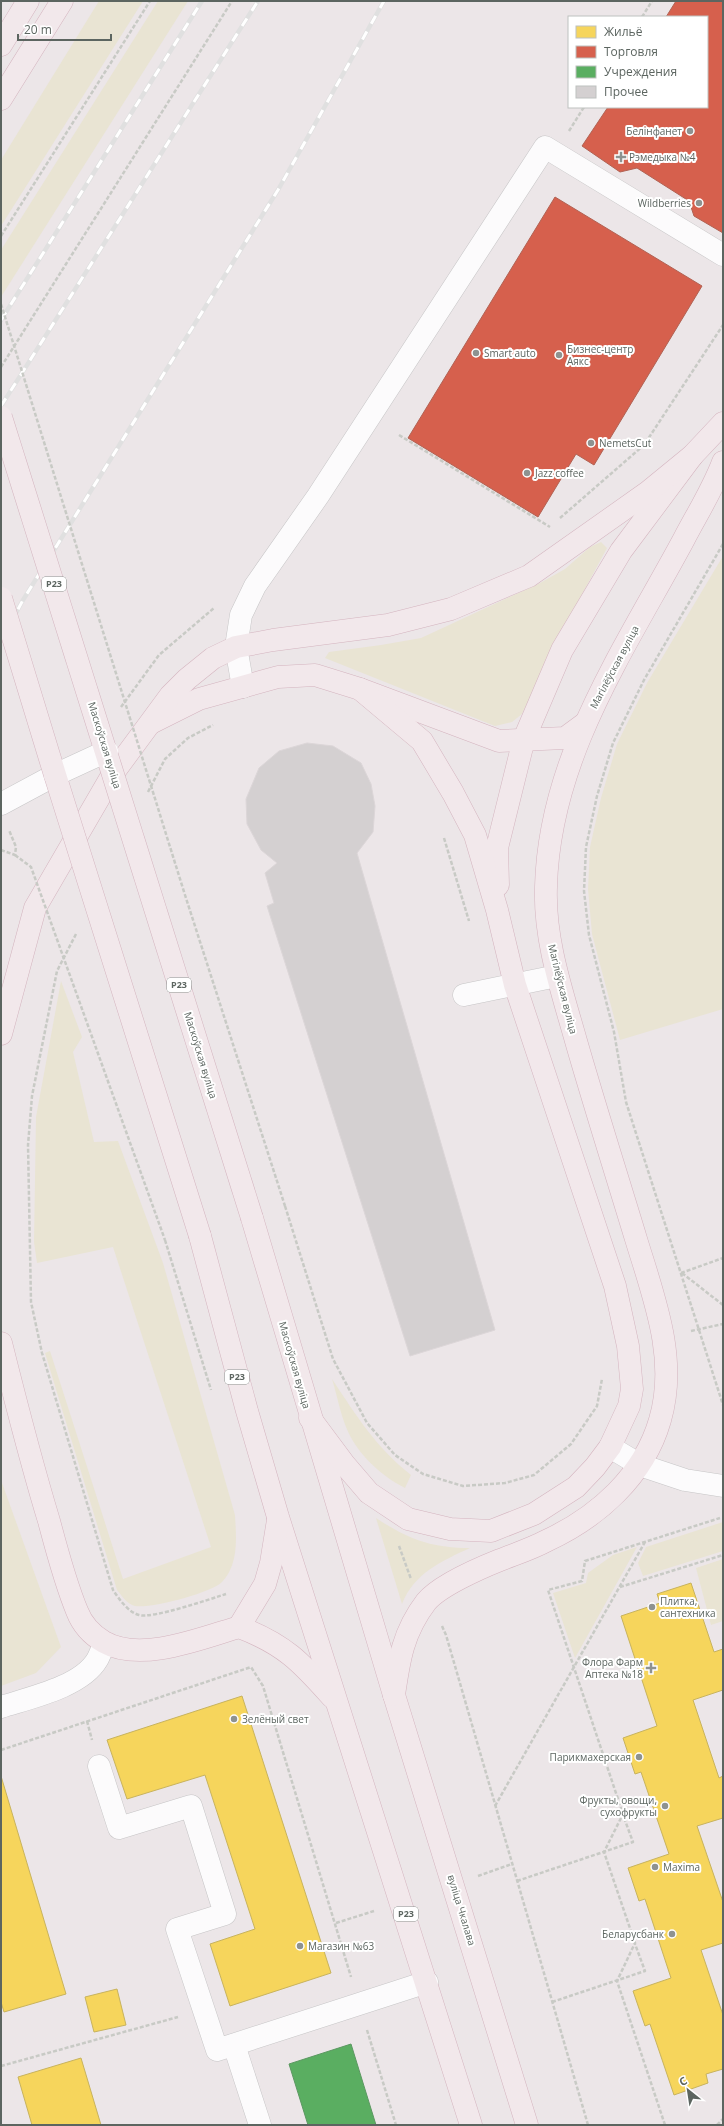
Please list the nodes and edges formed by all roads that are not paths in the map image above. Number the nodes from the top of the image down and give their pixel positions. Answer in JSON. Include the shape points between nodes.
{"nodes":[{"id":1,"x":28,"y":1,"type":"edge"},
{"id":2,"x":62,"y":1,"type":"edge"},
{"id":3,"x":1,"y":45,"type":"edge"},
{"id":4,"x":1,"y":100,"type":"edge"},
{"id":5,"x":723,"y":255,"type":"edge"},
{"id":6,"x":1,"y":417,"type":"edge"},
{"id":7,"x":723,"y":423,"type":"edge"},
{"id":8,"x":692,"y":456,"type":"junction"},
{"id":9,"x":723,"y":462,"type":"edge"},
{"id":10,"x":707,"y":495,"type":"junction"},
{"id":11,"x":1,"y":598,"type":"edge"},
{"id":12,"x":236,"y":647,"type":"junction"},
{"id":13,"x":243,"y":687,"type":"junction"},
{"id":14,"x":360,"y":689,"type":"junction"},
{"id":15,"x":151,"y":724,"type":"junction"},
{"id":16,"x":584,"y":724,"type":"junction"},
{"id":17,"x":524,"y":739,"type":"junction"},
{"id":18,"x":107,"y":751,"type":"junction"},
{"id":19,"x":55,"y":775,"type":"junction"},
{"id":20,"x":1,"y":804,"type":"edge"},
{"id":21,"x":497,"y":910,"type":"junction"},
{"id":22,"x":557,"y":976,"type":"junction"},
{"id":23,"x":515,"y":985,"type":"junction"},
{"id":24,"x":464,"y":995,"type":"dead end"},
{"id":25,"x":1,"y":1034,"type":"edge"},
{"id":26,"x":1,"y":1343,"type":"edge"},
{"id":27,"x":310,"y":1418,"type":"junction"},
{"id":28,"x":610,"y":1447,"type":"junction"},
{"id":29,"x":640,"y":1465,"type":"junction"},
{"id":30,"x":723,"y":1486,"type":"edge"},
{"id":31,"x":278,"y":1516,"type":"junction"},
{"id":32,"x":239,"y":1627,"type":"junction"},
{"id":33,"x":104,"y":1643,"type":"junction"},
{"id":34,"x":394,"y":1695,"type":"junction"},
{"id":35,"x":338,"y":1704,"type":"junction"},
{"id":36,"x":1,"y":1707,"type":"edge"},
{"id":37,"x":99,"y":1766,"type":"dead end"},
{"id":38,"x":427,"y":1982,"type":"junction"},
{"id":39,"x":234,"y":2045,"type":"junction"},
{"id":40,"x":260,"y":2125,"type":"edge"},
{"id":41,"x":471,"y":2125,"type":"edge"},
{"id":42,"x":527,"y":2125,"type":"edge"}],
"edges":[{"from":1,"to":3,"type":"main road"},
{"from":2,"to":4,"type":"main road"},
{"from":5,"to":12,"type":"street","via":[[550,150],[255,586],[241,615]]},
{"from":6,"to":18,"type":"main road","name":"Маскоўская вуліца","number":"Р23","bridge":true},
{"from":7,"to":8,"type":"main road"},
{"from":8,"to":10,"type":"main road","via":[[706,468],[710,479]]},
{"from":8,"to":12,"type":"main road","via":[[648,492],[529,576],[452,609],[388,625]]},
{"from":8,"to":17,"type":"main road","via":[[621,551],[566,643]]},
{"from":9,"to":10,"type":"main road","name":"Магілёўская вуліца"},
{"from":10,"to":16,"type":"main road","name":"Магілёўская вуліца"},
{"from":11,"to":19,"type":"main road","number":"Р23","bridge":true},
{"from":12,"to":13,"type":"street"},
{"from":12,"to":15,"type":"main road","via":[[213,658],[187,679],[170,696]]},
{"from":13,"to":14,"type":"main road","via":[[278,677],[315,675]]},
{"from":13,"to":15,"type":"main road","via":[[199,699]]},
{"from":14,"to":17,"type":"main road","via":[[499,741]]},
{"from":14,"to":21,"type":"main road","via":[[422,741],[475,835]]},
{"from":15,"to":25,"type":"main road","via":[[114,772],[35,908]]},
{"from":16,"to":17,"type":"main road","via":[[565,738]]},
{"from":16,"to":22,"type":"main road","name":"Магілёўская вуліца","via":[[561,791],[548,855],[548,927]]},
{"from":17,"to":21,"type":"main road","via":[[497,848]]},
{"from":18,"to":19,"type":"street","bridge":true},
{"from":18,"to":27,"type":"main road","name":"Маскоўская вуліца","number":"Р23","bridge":true,"via":[[252,1218]]},
{"from":19,"to":20,"type":"street"},
{"from":19,"to":31,"type":"main road","number":"Р23","bridge":true,"via":[[200,1236]]},
{"from":21,"to":23,"type":"main road"},
{"from":22,"to":23,"type":"street"},
{"from":22,"to":29,"type":"main road","name":"Магілёўская вуліца","via":[[659,1313],[668,1373],[666,1402],[656,1433]]},
{"from":23,"to":24,"type":"street"},
{"from":23,"to":28,"type":"main road","via":[[615,1286],[624,1326],[632,1388],[629,1406]]},
{"from":26,"to":33,"type":"main road","via":[[29,1455],[77,1612],[88,1629]]},
{"from":27,"to":28,"type":"main road","via":[[369,1493],[408,1519],[450,1529],[491,1531],[534,1514],[576,1487]]},
{"from":27,"to":34,"type":"main road","name":"Маскоўская вуліца","number":"Р23"},
{"from":28,"to":29,"type":"street"},
{"from":29,"to":30,"type":"street","via":[[684,1480]]},
{"from":29,"to":34,"type":"main road","name":"Магілёўская вуліца","via":[[624,1486],[602,1507],[547,1541],[475,1570],[429,1598],[401,1649]]},
{"from":31,"to":32,"type":"main road","via":[[265,1584]]},
{"from":31,"to":35,"type":"main road","number":"Р23"},
{"from":32,"to":33,"type":"main road","via":[[179,1644],[141,1651]]},
{"from":32,"to":35,"type":"main road","via":[[278,1644],[296,1658]]},
{"from":33,"to":36,"type":"street","via":[[97,1661],[82,1675],[60,1687]]},
{"from":34,"to":42,"type":"main road","name":"вуліца Чкалава","number":"Р23"},
{"from":35,"to":38,"type":"main road","number":"Р23"},
{"from":37,"to":39,"type":"street","via":[[119,1828],[191,1806],[225,1914],[177,1929],[217,2050]]},
{"from":38,"to":39,"type":"street"},
{"from":38,"to":41,"type":"main road","number":"Р23"},
{"from":39,"to":40,"type":"street"}]}
